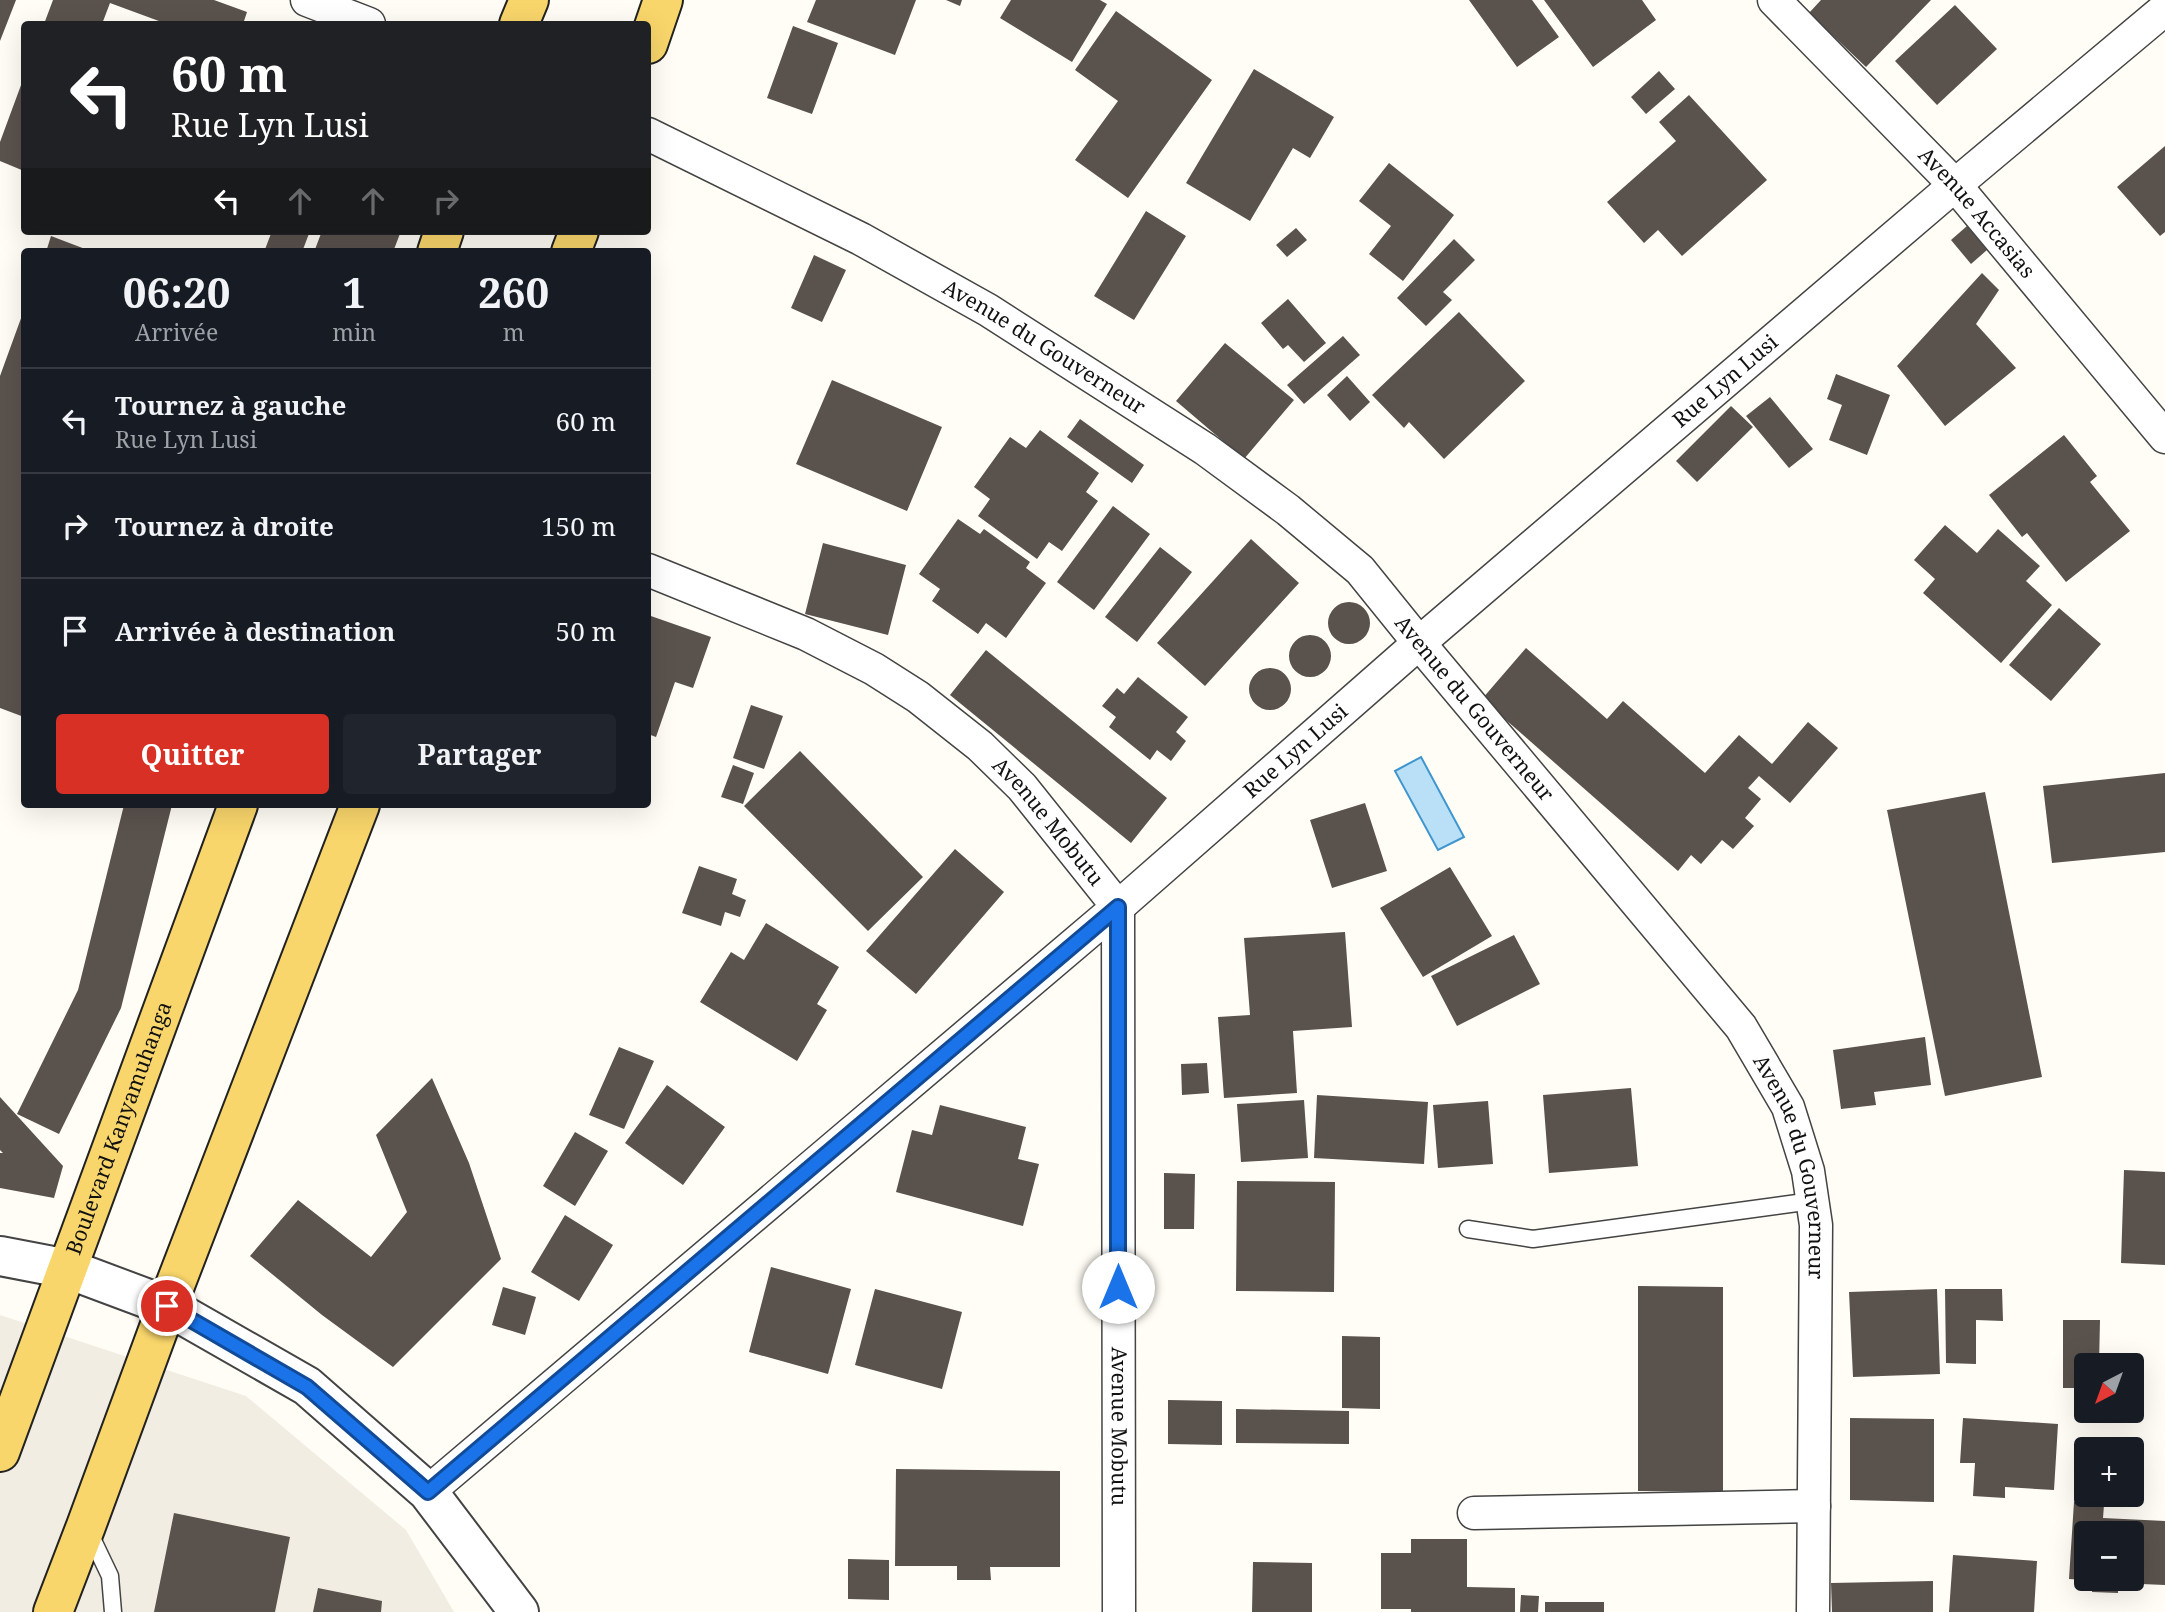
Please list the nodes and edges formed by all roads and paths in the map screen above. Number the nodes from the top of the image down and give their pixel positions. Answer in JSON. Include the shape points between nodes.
{"nodes":[{"id":1,"x":307,"y":0,"type":"edge"},
{"id":2,"x":529,"y":0,"type":"edge"},
{"id":3,"x":663,"y":0,"type":"edge"},
{"id":4,"x":1774,"y":0,"type":"edge"},
{"id":5,"x":2165,"y":9,"type":"edge"},
{"id":6,"x":361,"y":21,"type":"edge"},
{"id":7,"x":520,"y":21,"type":"edge"},
{"id":8,"x":651,"y":35,"type":"edge"},
{"id":9,"x":651,"y":135,"type":"edge"},
{"id":10,"x":1955,"y":185,"type":"junction"},
{"id":11,"x":2165,"y":438,"type":"edge"},
{"id":12,"x":651,"y":571,"type":"edge"},
{"id":13,"x":1419,"y":643,"type":"junction"},
{"id":14,"x":237,"y":808,"type":"edge"},
{"id":15,"x":359,"y":808,"type":"edge"},
{"id":16,"x":1118,"y":907,"type":"junction"},
{"id":17,"x":1812,"y":1201,"type":"junction"},
{"id":18,"x":1468,"y":1229,"type":"dead end"},
{"id":19,"x":0,"y":1256,"type":"edge"},
{"id":20,"x":68,"y":1269,"type":"junction"},
{"id":21,"x":167,"y":1306,"type":"junction"},
{"id":22,"x":0,"y":1452,"type":"edge"},
{"id":23,"x":428,"y":1492,"type":"junction"},
{"id":24,"x":1814,"y":1506,"type":"junction"},
{"id":25,"x":1474,"y":1513,"type":"dead end"},
{"id":26,"x":86,"y":1526,"type":"junction"},
{"id":27,"x":53,"y":1612,"type":"edge"},
{"id":28,"x":113,"y":1612,"type":"edge"},
{"id":29,"x":519,"y":1612,"type":"edge"},
{"id":30,"x":1119,"y":1612,"type":"edge"},
{"id":31,"x":1813,"y":1612,"type":"edge"}],
"edges":[{"from":1,"to":6,"type":"street"},
{"from":2,"to":7,"type":"main road"},
{"from":3,"to":8,"type":"main road"},
{"from":4,"to":10,"type":"street","name":"Avenue Accasias"},
{"from":5,"to":10,"type":"street","name":"Rue Lyn Lusi"},
{"from":9,"to":13,"type":"street","name":"Avenue du Gouverneur","via":[[861,239],[988,310],[1205,449],[1360,570]]},
{"from":10,"to":11,"type":"street","name":"Avenue Accasias"},
{"from":10,"to":13,"type":"street","name":"Rue Lyn Lusi"},
{"from":12,"to":16,"type":"street","name":"Avenue Mobutu","via":[[806,634],[874,668],[918,697],[1022,787]]},
{"from":13,"to":16,"type":"street","name":"Rue Lyn Lusi"},
{"from":13,"to":17,"type":"street","name":"Avenue du Gouverneur","via":[[1741,1027],[1788,1107],[1808,1171]]},
{"from":14,"to":20,"type":"main road","name":"Boulevard Kanyamuhanga"},
{"from":15,"to":21,"type":"main road"},
{"from":16,"to":23,"type":"street","name":"Rue Lyn Lusi"},
{"from":16,"to":30,"type":"street","name":"Avenue Mobutu"},
{"from":17,"to":18,"type":"lane","via":[[1533,1239]]},
{"from":17,"to":24,"type":"street","name":"Avenue du Gouverneur","via":[[1816,1225]]},
{"from":19,"to":20,"type":"street"},
{"from":20,"to":21,"type":"street"},
{"from":20,"to":22,"type":"main road","name":"Boulevard Kanyamuhanga"},
{"from":21,"to":23,"type":"street","via":[[307,1387]]},
{"from":21,"to":26,"type":"main road"},
{"from":23,"to":29,"type":"street"},
{"from":24,"to":25,"type":"street"},
{"from":24,"to":31,"type":"street","name":"Avenue du Gouverneur"},
{"from":26,"to":27,"type":"main road"},
{"from":26,"to":28,"type":"lane","via":[[110,1576]]}]}
